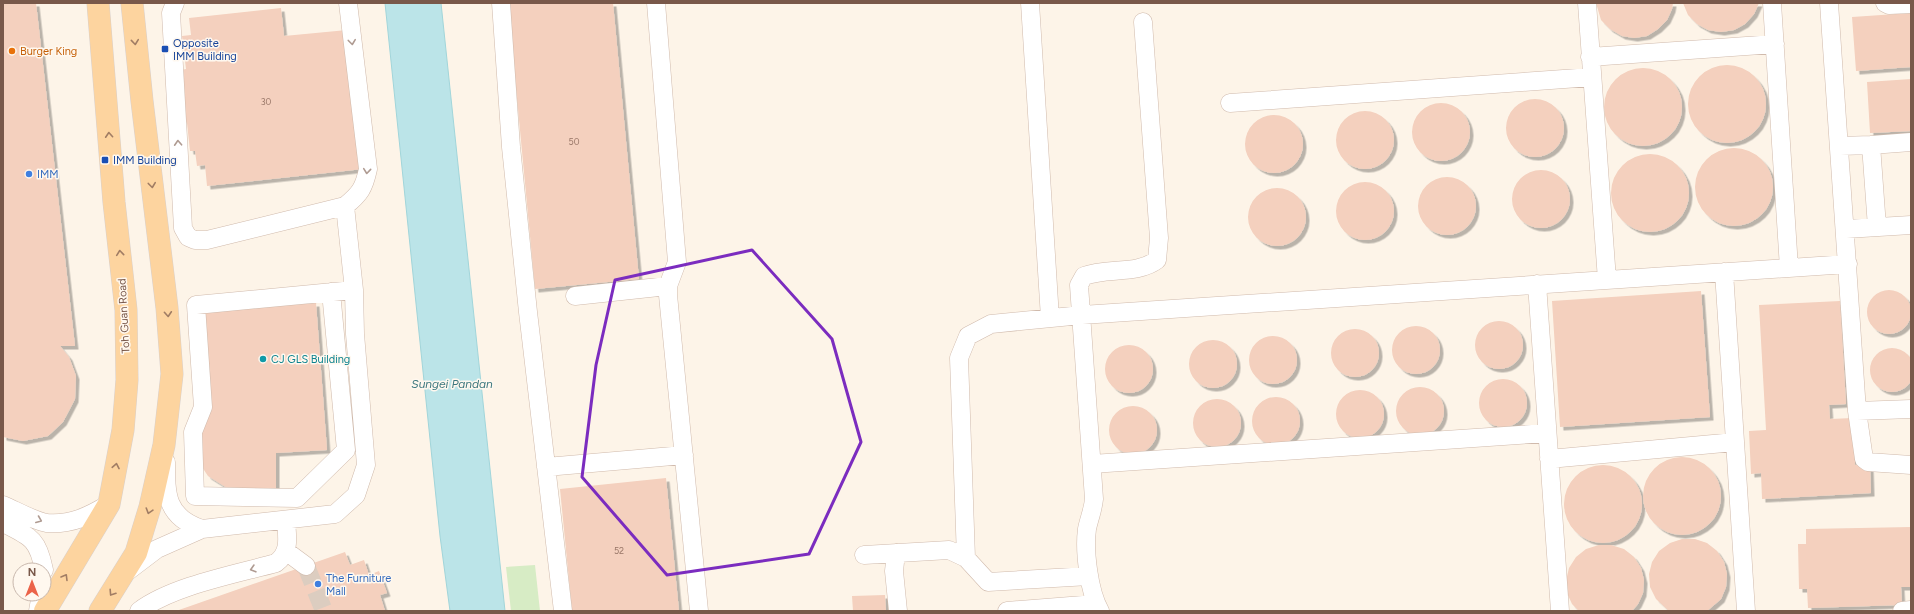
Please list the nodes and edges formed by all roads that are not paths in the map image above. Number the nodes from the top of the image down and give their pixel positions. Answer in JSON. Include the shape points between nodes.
{"nodes":[{"id":1,"x":98,"y":3,"type":"edge"},
{"id":2,"x":132,"y":3,"type":"edge"},
{"id":3,"x":175,"y":3,"type":"edge"},
{"id":4,"x":348,"y":3,"type":"edge"},
{"id":5,"x":501,"y":3,"type":"edge"},
{"id":6,"x":656,"y":3,"type":"edge"},
{"id":7,"x":1030,"y":3,"type":"edge"},
{"id":8,"x":1587,"y":3,"type":"edge"},
{"id":9,"x":1772,"y":3,"type":"edge"},
{"id":10,"x":1829,"y":3,"type":"edge"},
{"id":11,"x":1884,"y":3,"type":"edge"},
{"id":12,"x":1911,"y":4,"type":"edge"},
{"id":13,"x":1143,"y":22,"type":"dead end"},
{"id":14,"x":1775,"y":44,"type":"junction"},
{"id":15,"x":1590,"y":57,"type":"junction"},
{"id":16,"x":1592,"y":77,"type":"junction"},
{"id":17,"x":1230,"y":103,"type":"dead end"},
{"id":18,"x":1911,"y":142,"type":"edge"},
{"id":19,"x":1871,"y":145,"type":"junction"},
{"id":20,"x":1840,"y":146,"type":"junction"},
{"id":21,"x":345,"y":206,"type":"junction"},
{"id":22,"x":1911,"y":225,"type":"edge"},
{"id":23,"x":1877,"y":227,"type":"junction"},
{"id":24,"x":1846,"y":229,"type":"junction"},
{"id":25,"x":1848,"y":264,"type":"junction"},
{"id":26,"x":1789,"y":268,"type":"junction"},
{"id":27,"x":1724,"y":272,"type":"junction"},
{"id":28,"x":1607,"y":280,"type":"junction"},
{"id":29,"x":1537,"y":284,"type":"junction"},
{"id":30,"x":668,"y":286,"type":"junction"},
{"id":31,"x":354,"y":290,"type":"junction"},
{"id":32,"x":331,"y":292,"type":"junction"},
{"id":33,"x":575,"y":296,"type":"dead end"},
{"id":34,"x":1082,"y":315,"type":"junction"},
{"id":35,"x":1050,"y":318,"type":"junction"},
{"id":36,"x":1911,"y":409,"type":"edge"},
{"id":37,"x":1858,"y":411,"type":"junction"},
{"id":38,"x":1547,"y":433,"type":"junction"},
{"id":39,"x":1736,"y":442,"type":"junction"},
{"id":40,"x":164,"y":445,"type":"junction"},
{"id":41,"x":684,"y":455,"type":"junction"},
{"id":42,"x":1549,"y":459,"type":"junction"},
{"id":43,"x":1092,"y":464,"type":"junction"},
{"id":44,"x":1911,"y":466,"type":"edge"},
{"id":45,"x":546,"y":467,"type":"junction"},
{"id":46,"x":109,"y":504,"type":"junction"},
{"id":47,"x":3,"y":505,"type":"edge"},
{"id":48,"x":286,"y":520,"type":"junction"},
{"id":49,"x":3,"y":524,"type":"edge"},
{"id":50,"x":202,"y":529,"type":"junction"},
{"id":51,"x":287,"y":552,"type":"junction"},
{"id":52,"x":896,"y":553,"type":"junction"},
{"id":53,"x":864,"y":555,"type":"dead end"},
{"id":54,"x":966,"y":558,"type":"junction"},
{"id":55,"x":42,"y":562,"type":"edge"},
{"id":56,"x":306,"y":566,"type":"tunnel mouth"},
{"id":57,"x":124,"y":574,"type":"junction"},
{"id":58,"x":1089,"y":576,"type":"junction"},
{"id":59,"x":1098,"y":608,"type":"edge"},
{"id":60,"x":46,"y":611,"type":"edge"},
{"id":61,"x":100,"y":611,"type":"edge"},
{"id":62,"x":139,"y":611,"type":"edge"},
{"id":63,"x":564,"y":611,"type":"edge"},
{"id":64,"x":700,"y":611,"type":"edge"},
{"id":65,"x":898,"y":611,"type":"edge"},
{"id":66,"x":1007,"y":611,"type":"edge"},
{"id":67,"x":1560,"y":611,"type":"edge"},
{"id":68,"x":1746,"y":611,"type":"edge"},
{"id":69,"x":1902,"y":611,"type":"edge"},
{"id":70,"x":1910,"y":611,"type":"edge"}],
"edges":[{"from":46,"to":1,"type":"main road","name":"Toh Guan Road","one_way":true,"via":[[123,430],[127,380],[126,310],[114,202]]},
{"from":2,"to":40,"type":"main road","one_way":true,"via":[[168,308],[172,374]]},
{"from":21,"to":3,"type":"street","one_way":true,"via":[[207,240],[188,237],[183,228],[181,196],[171,13]]},
{"from":4,"to":21,"type":"street","one_way":true,"via":[[368,168],[359,195]]},
{"from":5,"to":45,"type":"street","via":[[513,163]]},
{"from":6,"to":30,"type":"street","via":[[677,262]]},
{"from":7,"to":35,"type":"street"},
{"from":8,"to":15,"type":"street"},
{"from":9,"to":14,"type":"street"},
{"from":10,"to":20,"type":"street"},
{"from":11,"to":12,"type":"street"},
{"from":13,"to":34,"type":"street","via":[[1159,238],[1157,260],[1148,267],[1093,272],[1084,276],[1079,285]]},
{"from":14,"to":15,"type":"street"},
{"from":14,"to":26,"type":"street"},
{"from":15,"to":16,"type":"street"},
{"from":16,"to":17,"type":"street"},
{"from":16,"to":28,"type":"street"},
{"from":18,"to":19,"type":"street"},
{"from":19,"to":20,"type":"street"},
{"from":19,"to":23,"type":"street"},
{"from":20,"to":24,"type":"street"},
{"from":21,"to":31,"type":"street"},
{"from":22,"to":23,"type":"street"},
{"from":23,"to":24,"type":"street"},
{"from":24,"to":25,"type":"street"},
{"from":25,"to":26,"type":"street"},
{"from":25,"to":37,"type":"street"},
{"from":26,"to":27,"type":"street"},
{"from":27,"to":28,"type":"street"},
{"from":27,"to":39,"type":"street"},
{"from":28,"to":29,"type":"street"},
{"from":29,"to":34,"type":"street"},
{"from":29,"to":38,"type":"street"},
{"from":30,"to":33,"type":"street"},
{"from":30,"to":41,"type":"street"},
{"from":31,"to":32,"type":"street"},
{"from":31,"to":48,"type":"street","via":[[355,334],[366,465],[356,495],[335,514]]},
{"from":32,"to":32,"type":"street","via":[[196,305],[203,407],[193,432],[195,496],[297,498],[346,450]]},
{"from":34,"to":35,"type":"street"},
{"from":34,"to":43,"type":"street"},
{"from":35,"to":54,"type":"street","via":[[991,324],[968,336],[959,358]]},
{"from":36,"to":37,"type":"street"},
{"from":37,"to":44,"type":"street","via":[[1866,461]]},
{"from":38,"to":42,"type":"street"},
{"from":38,"to":43,"type":"street"},
{"from":39,"to":42,"type":"street"},
{"from":39,"to":68,"type":"street"},
{"from":40,"to":50,"type":"street","via":[[166,487],[170,502],[177,515],[187,524]]},
{"from":40,"to":57,"type":"main road","one_way":true,"via":[[138,546]]},
{"from":41,"to":45,"type":"street"},
{"from":41,"to":64,"type":"street"},
{"from":42,"to":67,"type":"street"},
{"from":43,"to":58,"type":"street","via":[[1094,499],[1087,530]]},
{"from":45,"to":63,"type":"street"},
{"from":47,"to":46,"type":"street","one_way":true,"via":[[46,522],[70,522],[88,517]]},
{"from":60,"to":46,"type":"main road","name":"Toh Guan Road","one_way":true},
{"from":48,"to":50,"type":"street"},
{"from":48,"to":51,"type":"street"},
{"from":49,"to":55,"type":"street","via":[[28,536],[39,548]]},
{"from":50,"to":57,"type":"street","via":[[157,549]]},
{"from":51,"to":56,"type":"street"},
{"from":51,"to":62,"type":"street","one_way":true,"via":[[284,558],[276,563],[175,592],[149,603]]},
{"from":52,"to":53,"type":"street"},
{"from":52,"to":54,"type":"street","via":[[949,550]]},
{"from":52,"to":65,"type":"street","via":[[894,571]]},
{"from":54,"to":58,"type":"street","via":[[988,582]]},
{"from":57,"to":61,"type":"main road","one_way":true},
{"from":58,"to":59,"type":"street"},
{"from":59,"to":66,"type":"street"},
{"from":69,"to":70,"type":"street"}]}
